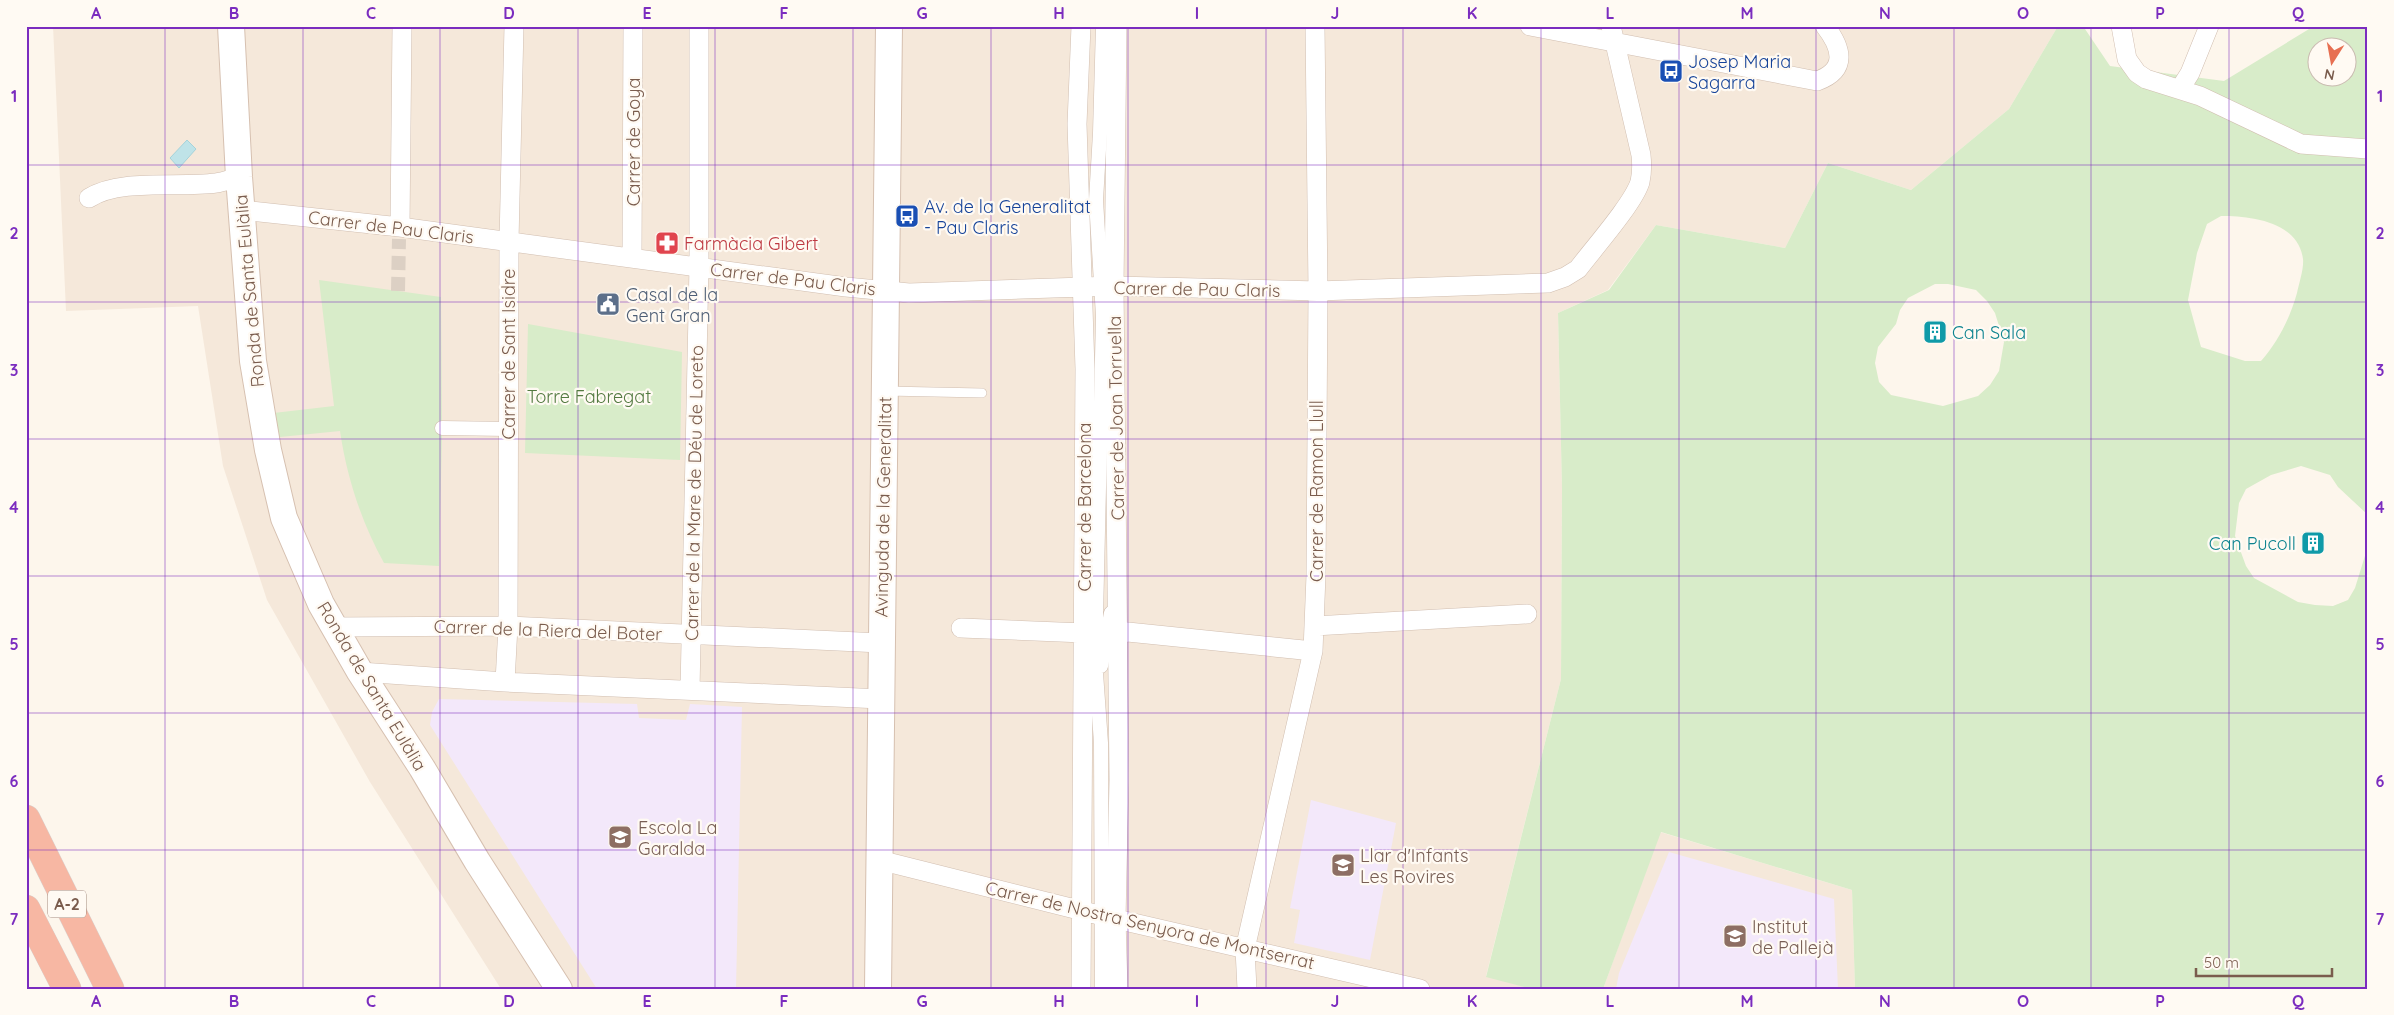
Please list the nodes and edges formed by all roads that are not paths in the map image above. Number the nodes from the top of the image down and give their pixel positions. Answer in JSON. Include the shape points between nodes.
{"nodes":[{"id":1,"x":231,"y":26,"type":"edge"},
{"id":2,"x":402,"y":26,"type":"edge"},
{"id":3,"x":514,"y":26,"type":"edge"},
{"id":4,"x":633,"y":26,"type":"edge"},
{"id":5,"x":699,"y":26,"type":"edge"},
{"id":6,"x":889,"y":26,"type":"edge"},
{"id":7,"x":1081,"y":26,"type":"edge"},
{"id":8,"x":1103,"y":26,"type":"edge"},
{"id":9,"x":1117,"y":26,"type":"edge"},
{"id":10,"x":1315,"y":26,"type":"edge"},
{"id":11,"x":1530,"y":26,"type":"edge"},
{"id":12,"x":1825,"y":26,"type":"edge"},
{"id":13,"x":2121,"y":26,"type":"edge"},
{"id":14,"x":2209,"y":26,"type":"edge"},
{"id":15,"x":1613,"y":35,"type":"edge"},
{"id":16,"x":2180,"y":90,"type":"junction"},
{"id":17,"x":2368,"y":148,"type":"edge"},
{"id":18,"x":239,"y":177,"type":"junction"},
{"id":19,"x":89,"y":198,"type":"dead end"},
{"id":20,"x":241,"y":210,"type":"junction"},
{"id":21,"x":399,"y":233,"type":"junction"},
{"id":22,"x":508,"y":241,"type":"junction"},
{"id":23,"x":632,"y":258,"type":"junction"},
{"id":24,"x":699,"y":266,"type":"junction"},
{"id":25,"x":1099,"y":287,"type":"junction"},
{"id":26,"x":887,"y":291,"type":"junction"},
{"id":27,"x":1318,"y":291,"type":"junction"},
{"id":28,"x":884,"y":391,"type":"junction"},
{"id":29,"x":982,"y":393,"type":"dead end"},
{"id":30,"x":442,"y":428,"type":"dead end"},
{"id":31,"x":508,"y":429,"type":"junction"},
{"id":32,"x":1109,"y":452,"type":"junction"},
{"id":33,"x":1112,"y":605,"type":"dead end"},
{"id":34,"x":1527,"y":614,"type":"dead end"},
{"id":35,"x":508,"y":626,"type":"junction"},
{"id":36,"x":1314,"y":626,"type":"junction"},
{"id":37,"x":334,"y":627,"type":"junction"},
{"id":38,"x":961,"y":628,"type":"dead end"},
{"id":39,"x":1123,"y":631,"type":"junction"},
{"id":40,"x":1084,"y":633,"type":"junction"},
{"id":41,"x":691,"y":636,"type":"junction"},
{"id":42,"x":881,"y":643,"type":"junction"},
{"id":43,"x":1313,"y":651,"type":"junction"},
{"id":44,"x":360,"y":672,"type":"junction"},
{"id":45,"x":505,"y":682,"type":"junction"},
{"id":46,"x":690,"y":690,"type":"junction"},
{"id":47,"x":1097,"y":696,"type":"junction"},
{"id":48,"x":881,"y":699,"type":"junction"},
{"id":49,"x":26,"y":818,"type":"edge"},
{"id":50,"x":880,"y":860,"type":"junction"},
{"id":51,"x":26,"y":909,"type":"edge"},
{"id":52,"x":1082,"y":912,"type":"junction"},
{"id":53,"x":1109,"y":918,"type":"junction"},
{"id":54,"x":1245,"y":948,"type":"junction"},
{"id":55,"x":67,"y":989,"type":"edge"},
{"id":56,"x":110,"y":989,"type":"edge"},
{"id":57,"x":559,"y":989,"type":"edge"},
{"id":58,"x":878,"y":989,"type":"edge"},
{"id":59,"x":1081,"y":989,"type":"edge"},
{"id":60,"x":1102,"y":989,"type":"edge"},
{"id":61,"x":1118,"y":989,"type":"edge"},
{"id":62,"x":1247,"y":989,"type":"edge"},
{"id":63,"x":1420,"y":989,"type":"edge"}],
"edges":[{"from":1,"to":18,"type":"main road","name":"Ronda de Santa Eulàlia"},
{"from":2,"to":21,"type":"street"},
{"from":3,"to":22,"type":"street","name":"Carrer de Sant Isidre"},
{"from":4,"to":23,"type":"street","name":"Carrer de Goya"},
{"from":5,"to":24,"type":"street","name":"Carrer de la Mare de Déu de Loreto"},
{"from":6,"to":26,"type":"main road","name":"Avinguda de la Generalitat"},
{"from":7,"to":25,"type":"street","name":"Carrer de Barcelona","via":[[1077,124]]},
{"from":8,"to":25,"type":"street","via":[[1096,156]]},
{"from":9,"to":25,"type":"street","name":"Carrer de Joan Torruella"},
{"from":10,"to":27,"type":"street","name":"Carrer de Ramon Llull"},
{"from":11,"to":15,"type":"street"},
{"from":12,"to":15,"type":"street","via":[[1835,39],[1840,58],[1829,77],[1817,81]]},
{"from":13,"to":16,"type":"street","via":[[2127,59],[2136,73],[2156,84]]},
{"from":14,"to":16,"type":"street"},
{"from":15,"to":27,"type":"street","name":"Carrer de Pau Claris","via":[[1642,169],[1639,184],[1631,198],[1578,269],[1548,283]]},
{"from":16,"to":17,"type":"street","via":[[2301,144]]},
{"from":18,"to":19,"type":"street","via":[[216,183],[116,188],[99,191]]},
{"from":18,"to":20,"type":"main road","name":"Ronda de Santa Eulàlia"},
{"from":20,"to":21,"type":"street","name":"Carrer de Pau Claris"},
{"from":20,"to":37,"type":"main road","name":"Ronda de Santa Eulàlia","via":[[253,361],[268,450],[284,518]]},
{"from":21,"to":22,"type":"street","name":"Carrer de Pau Claris"},
{"from":22,"to":23,"type":"street","name":"Carrer de Pau Claris"},
{"from":22,"to":31,"type":"street","name":"Carrer de Sant Isidre"},
{"from":23,"to":24,"type":"street","name":"Carrer de Pau Claris"},
{"from":24,"to":26,"type":"street","name":"Carrer de Pau Claris"},
{"from":24,"to":41,"type":"street","name":"Carrer de la Mare de Déu de Loreto"},
{"from":25,"to":26,"type":"street","name":"Carrer de Pau Claris"},
{"from":25,"to":27,"type":"street","name":"Carrer de Pau Claris"},
{"from":25,"to":32,"type":"street","name":"Carrer de Joan Torruella"},
{"from":25,"to":40,"type":"street","name":"Carrer de Barcelona"},
{"from":26,"to":28,"type":"main road","name":"Avinguda de la Generalitat"},
{"from":27,"to":36,"type":"street","name":"Carrer de Ramon Llull"},
{"from":28,"to":29,"type":"lane"},
{"from":28,"to":42,"type":"main road","name":"Avinguda de la Generalitat"},
{"from":30,"to":31,"type":"street"},
{"from":31,"to":35,"type":"street","name":"Carrer de Sant Isidre"},
{"from":32,"to":39,"type":"street","name":"Carrer de Joan Torruella"},
{"from":32,"to":47,"type":"street","via":[[1095,470]]},
{"from":33,"to":47,"type":"street"},
{"from":34,"to":36,"type":"street"},
{"from":35,"to":37,"type":"street","name":"Carrer de la Riera del Boter"},
{"from":35,"to":41,"type":"street","name":"Carrer de la Riera del Boter"},
{"from":35,"to":45,"type":"street","name":"Carrer de Sant Isidre"},
{"from":36,"to":43,"type":"street","name":"Carrer de Ramon Llull"},
{"from":37,"to":44,"type":"main road","name":"Ronda de Santa Eulàlia"},
{"from":38,"to":40,"type":"street"},
{"from":39,"to":43,"type":"street"},
{"from":39,"to":53,"type":"street","name":"Carrer de Joan Torruella","via":[[1119,780]]},
{"from":40,"to":52,"type":"street","name":"Carrer de Barcelona"},
{"from":41,"to":42,"type":"street","name":"Carrer de la Riera del Boter"},
{"from":41,"to":46,"type":"street","name":"Carrer de la Mare de Déu de Loreto"},
{"from":42,"to":48,"type":"main road","name":"Avinguda de la Generalitat"},
{"from":43,"to":54,"type":"street","name":"Carrer de Ramon Llull"},
{"from":44,"to":45,"type":"street"},
{"from":44,"to":57,"type":"main road","name":"Ronda de Santa Eulàlia"},
{"from":45,"to":46,"type":"street"},
{"from":46,"to":48,"type":"street"},
{"from":47,"to":53,"type":"street"},
{"from":48,"to":50,"type":"main road","name":"Avinguda de la Generalitat"},
{"from":49,"to":56,"type":"highway","number":"A-2"},
{"from":50,"to":52,"type":"street","name":"Carrer de Nostra Senyora de Montserrat"},
{"from":50,"to":58,"type":"main road","name":"Avinguda de la Generalitat"},
{"from":51,"to":55,"type":"highway","number":"A-2"},
{"from":52,"to":53,"type":"street","name":"Carrer de Nostra Senyora de Montserrat"},
{"from":52,"to":59,"type":"street","name":"Carrer de Barcelona"},
{"from":53,"to":54,"type":"street","name":"Carrer de Nostra Senyora de Montserrat"},
{"from":53,"to":60,"type":"street"},
{"from":53,"to":61,"type":"street"},
{"from":54,"to":62,"type":"street","name":"Carrer de Ramon Llull"},
{"from":54,"to":63,"type":"street","name":"Carrer de Nostra Senyora de Montserrat"}]}
